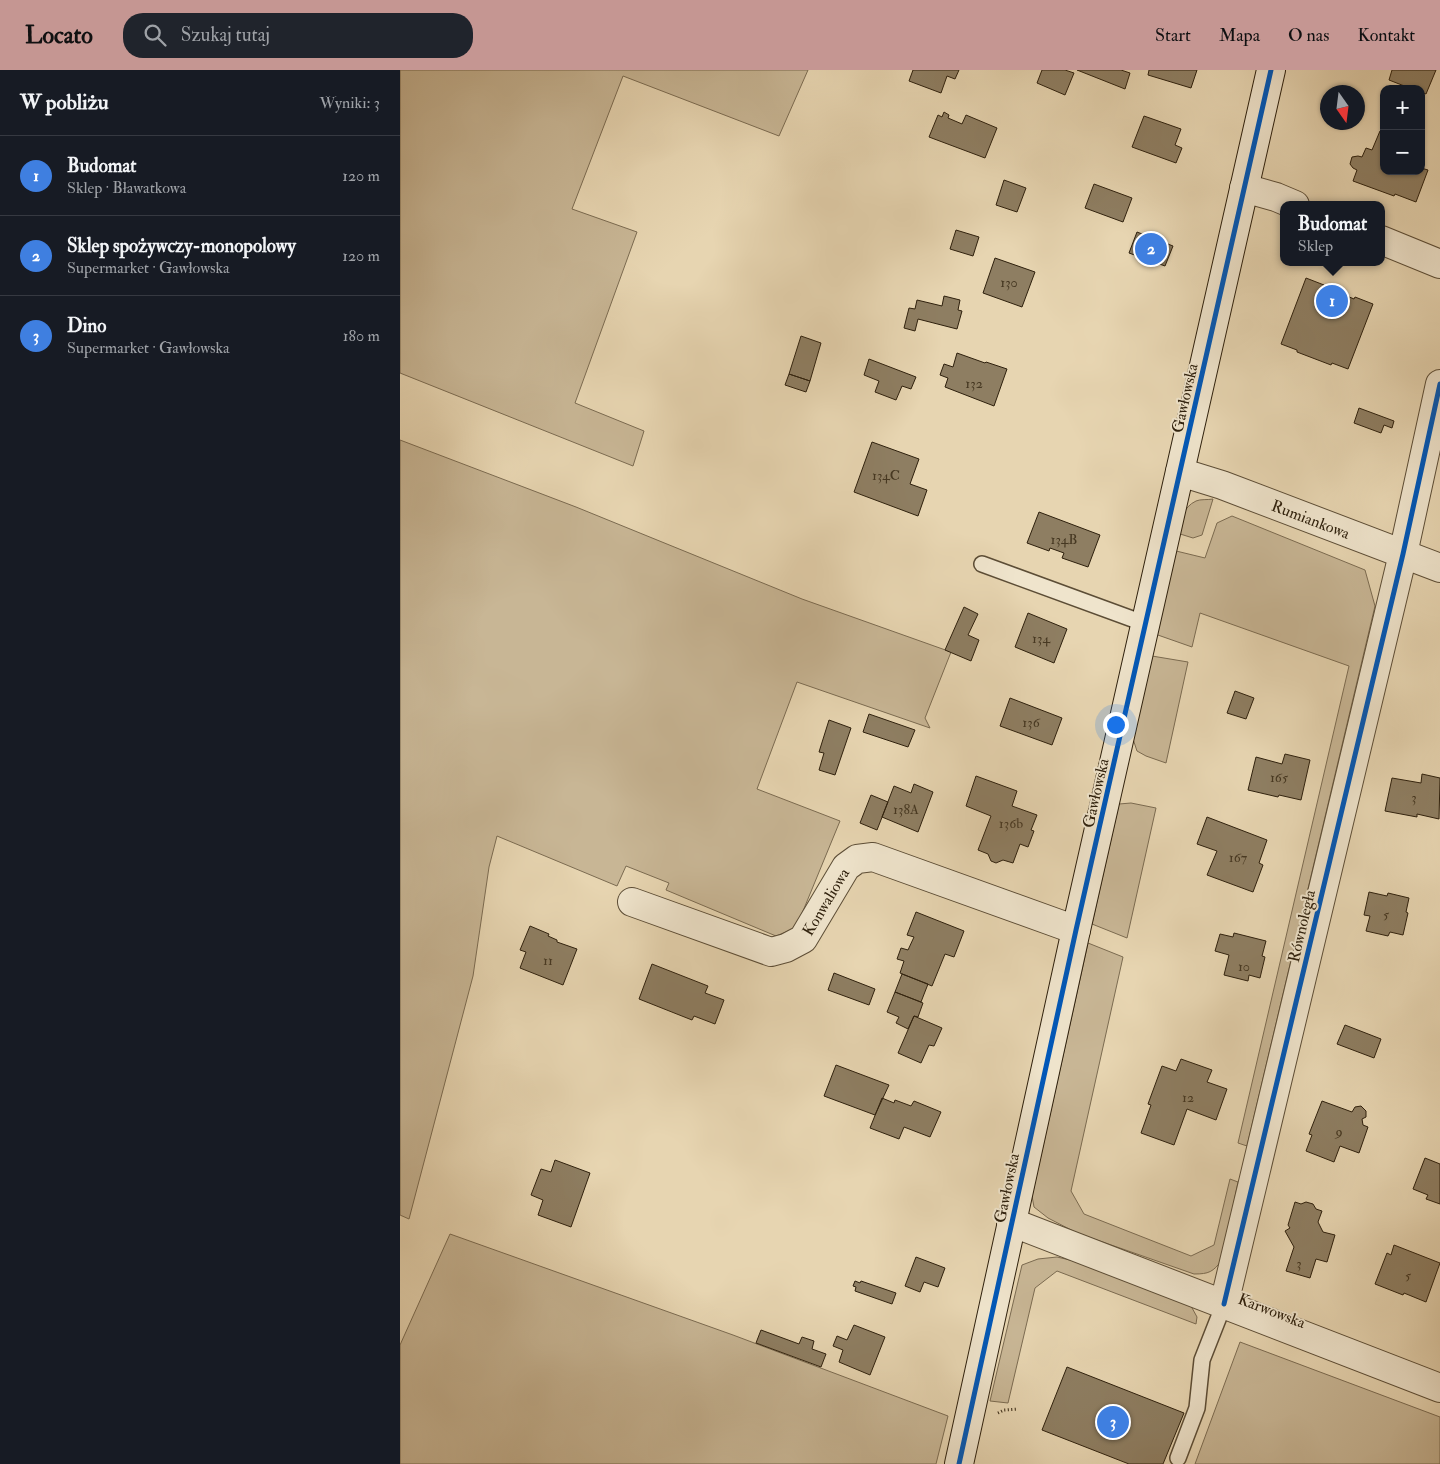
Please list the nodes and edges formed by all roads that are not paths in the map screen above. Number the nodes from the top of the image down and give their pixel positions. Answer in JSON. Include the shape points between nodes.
{"nodes":[{"id":1,"x":1271,"y":70,"type":"edge"},
{"id":2,"x":1244,"y":188,"type":"junction"},
{"id":3,"x":1286,"y":201,"type":"edge"},
{"id":4,"x":1385,"y":242,"type":"edge"},
{"id":5,"x":1440,"y":264,"type":"edge"},
{"id":6,"x":1440,"y":384,"type":"edge"},
{"id":7,"x":1180,"y":472,"type":"junction"},
{"id":8,"x":1403,"y":554,"type":"junction"},
{"id":9,"x":982,"y":564,"type":"dead end"},
{"id":10,"x":1440,"y":568,"type":"edge"},
{"id":11,"x":1146,"y":624,"type":"junction"},
{"id":12,"x":632,"y":902,"type":"dead end"},
{"id":13,"x":1076,"y":930,"type":"junction"},
{"id":14,"x":1011,"y":1222,"type":"junction"},
{"id":15,"x":1224,"y":1304,"type":"junction"},
{"id":16,"x":1439,"y":1386,"type":"edge"},
{"id":17,"x":1178,"y":1458,"type":"dead end"},
{"id":18,"x":959,"y":1464,"type":"edge"}],
"edges":[{"from":1,"to":2,"type":"street","name":"Gawłowska"},
{"from":2,"to":3,"type":"street"},
{"from":2,"to":7,"type":"street","name":"Gawłowska"},
{"from":4,"to":5,"type":"street"},
{"from":6,"to":8,"type":"street","name":"Równoległa"},
{"from":7,"to":8,"type":"street","name":"Rumiankowa","via":[[1231,488]]},
{"from":7,"to":11,"type":"street","name":"Gawłowska"},
{"from":8,"to":10,"type":"street","name":"Rumiankowa"},
{"from":8,"to":15,"type":"street","name":"Równoległa"},
{"from":9,"to":11,"type":"lane"},
{"from":11,"to":13,"type":"street","name":"Gawłowska"},
{"from":12,"to":13,"type":"street","name":"Konwaliowa","via":[[771,952],[803,939],[846,867],[857,859],[873,857]]},
{"from":13,"to":14,"type":"street","name":"Gawłowska"},
{"from":14,"to":15,"type":"street","name":"Karwowska"},
{"from":14,"to":18,"type":"street","name":"Gawłowska"},
{"from":15,"to":16,"type":"street","name":"Karwowska"},
{"from":15,"to":17,"type":"lane","via":[[1202,1360],[1196,1408]]}]}
